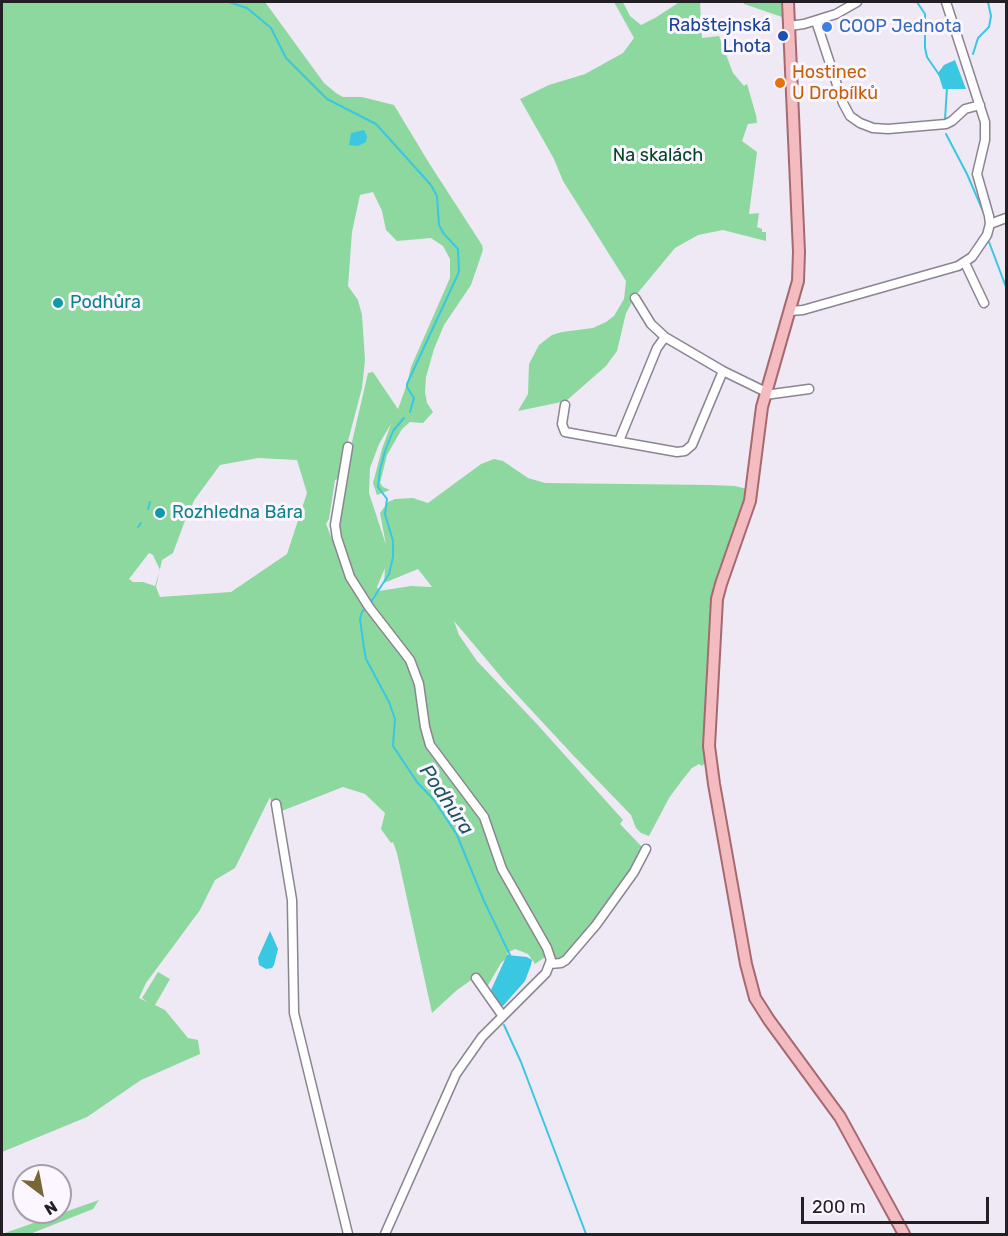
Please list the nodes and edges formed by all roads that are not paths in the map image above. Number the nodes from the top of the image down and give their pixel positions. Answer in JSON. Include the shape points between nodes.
{"nodes":[{"id":1,"x":788,"y":2,"type":"edge"},
{"id":2,"x":857,"y":2,"type":"edge"},
{"id":3,"x":946,"y":2,"type":"edge"},
{"id":4,"x":816,"y":21,"type":"junction"},
{"id":5,"x":789,"y":26,"type":"junction"},
{"id":6,"x":980,"y":105,"type":"junction"},
{"id":7,"x":1006,"y":218,"type":"edge"},
{"id":8,"x":990,"y":224,"type":"junction"},
{"id":9,"x":965,"y":263,"type":"junction"},
{"id":10,"x":634,"y":298,"type":"dead end"},
{"id":11,"x":984,"y":303,"type":"dead end"},
{"id":12,"x":790,"y":311,"type":"junction"},
{"id":13,"x":665,"y":337,"type":"junction"},
{"id":14,"x":723,"y":371,"type":"junction"},
{"id":15,"x":809,"y":389,"type":"dead end"},
{"id":16,"x":765,"y":393,"type":"junction"},
{"id":17,"x":565,"y":405,"type":"dead end"},
{"id":18,"x":618,"y":441,"type":"junction"},
{"id":19,"x":348,"y":447,"type":"dead end"},
{"id":20,"x":276,"y":804,"type":"dead end"},
{"id":21,"x":646,"y":849,"type":"dead end"},
{"id":22,"x":550,"y":964,"type":"junction"},
{"id":23,"x":476,"y":978,"type":"dead end"},
{"id":24,"x":502,"y":1015,"type":"junction"},
{"id":25,"x":348,"y":1234,"type":"edge"},
{"id":26,"x":385,"y":1234,"type":"edge"},
{"id":27,"x":904,"y":1234,"type":"edge"}],
"edges":[{"from":1,"to":5,"type":"main road"},
{"from":2,"to":4,"type":"street"},
{"from":3,"to":6,"type":"street"},
{"from":4,"to":5,"type":"street"},
{"from":4,"to":6,"type":"street","via":[[843,103],[850,116],[860,123],[888,129],[946,124],[965,109]]},
{"from":5,"to":12,"type":"main road","via":[[799,262]]},
{"from":6,"to":8,"type":"street","via":[[986,135],[977,178]]},
{"from":7,"to":8,"type":"street"},
{"from":8,"to":9,"type":"street","via":[[987,235]]},
{"from":9,"to":11,"type":"street"},
{"from":9,"to":12,"type":"street"},
{"from":10,"to":13,"type":"street"},
{"from":12,"to":16,"type":"main road"},
{"from":13,"to":14,"type":"street"},
{"from":13,"to":18,"type":"street"},
{"from":14,"to":16,"type":"street"},
{"from":14,"to":18,"type":"street","via":[[687,450],[677,452]]},
{"from":15,"to":16,"type":"street"},
{"from":16,"to":27,"type":"main road","via":[[750,501],[717,599],[709,735],[714,784],[755,998],[840,1117]]},
{"from":17,"to":18,"type":"street","via":[[562,424],[566,432]]},
{"from":19,"to":22,"type":"street","via":[[334,525],[350,577],[410,660],[419,684],[430,745],[484,817],[499,861],[547,948]]},
{"from":20,"to":25,"type":"street","via":[[292,900],[294,1013]]},
{"from":21,"to":22,"type":"street","via":[[596,925],[566,960]]},
{"from":22,"to":24,"type":"street","via":[[546,973]]},
{"from":23,"to":24,"type":"street"},
{"from":24,"to":26,"type":"street","via":[[473,1048],[450,1086]]}]}
